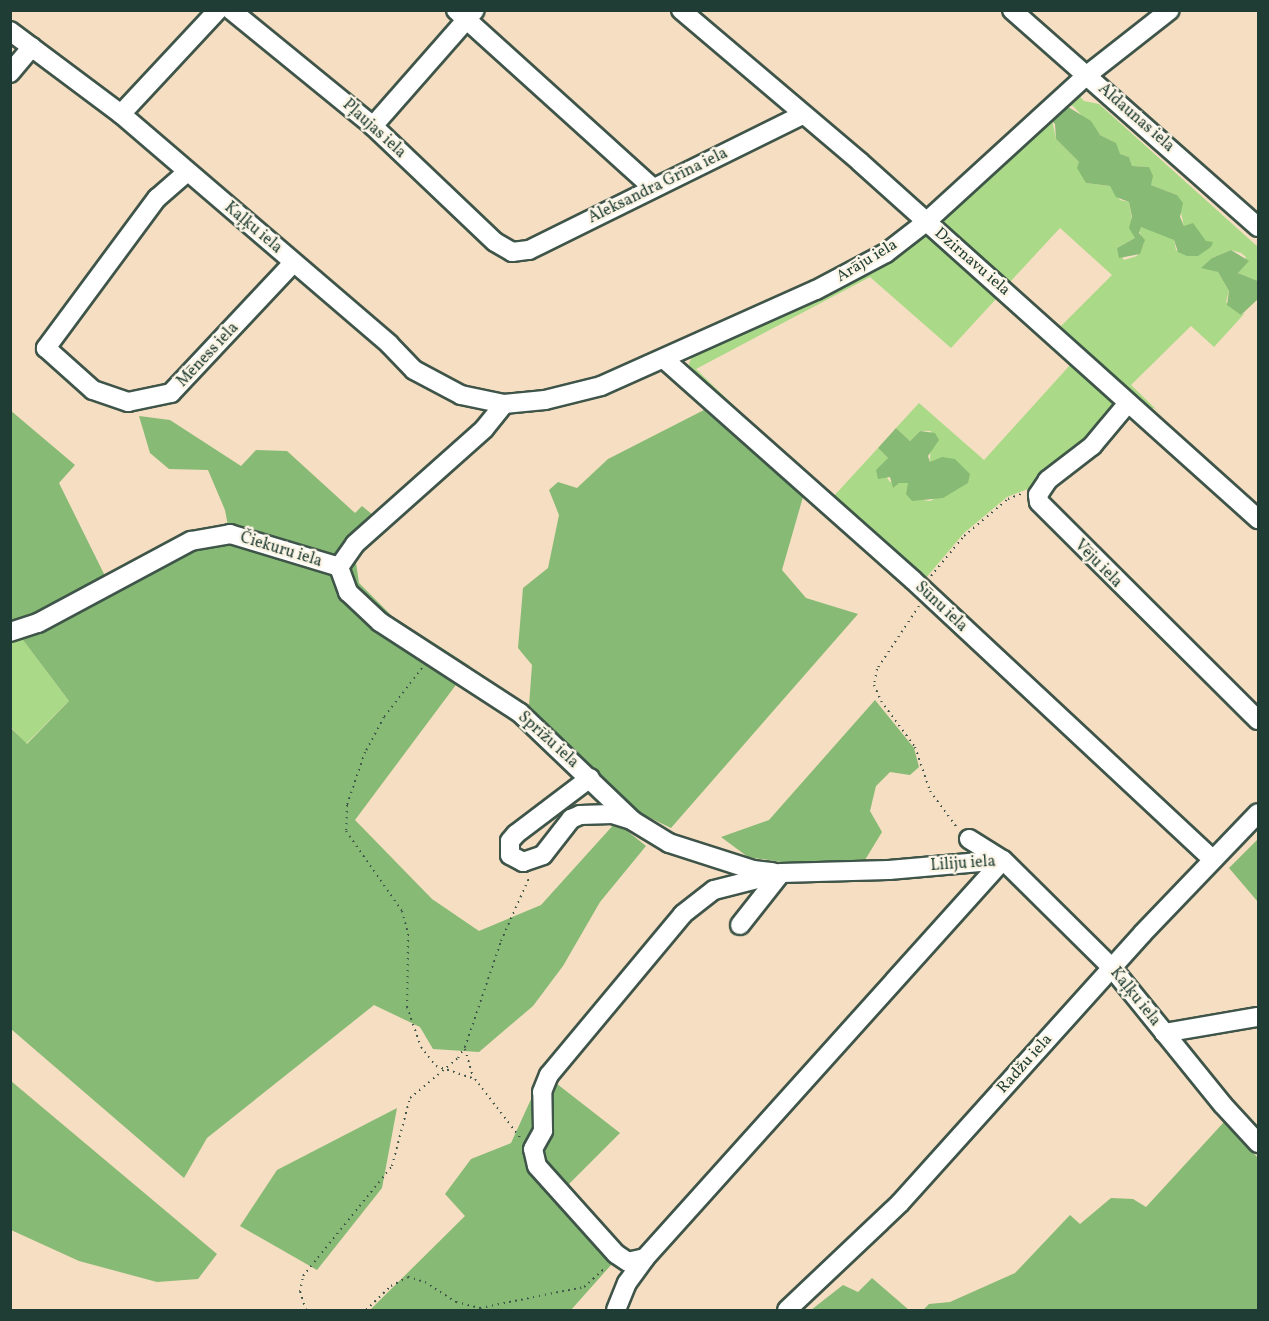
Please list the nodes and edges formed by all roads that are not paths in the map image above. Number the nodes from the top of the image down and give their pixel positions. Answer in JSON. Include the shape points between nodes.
{"nodes":[{"id":1,"x":218,"y":10,"type":"edge"},
{"id":2,"x":231,"y":10,"type":"edge"},
{"id":3,"x":681,"y":10,"type":"edge"},
{"id":4,"x":1012,"y":10,"type":"edge"},
{"id":5,"x":1170,"y":10,"type":"edge"},
{"id":6,"x":466,"y":13,"type":"edge"},
{"id":7,"x":10,"y":31,"type":"edge"},
{"id":8,"x":32,"y":47,"type":"junction"},
{"id":9,"x":10,"y":73,"type":"edge"},
{"id":10,"x":1087,"y":75,"type":"junction"},
{"id":11,"x":121,"y":114,"type":"junction"},
{"id":12,"x":802,"y":114,"type":"junction"},
{"id":13,"x":373,"y":126,"type":"junction"},
{"id":14,"x":186,"y":173,"type":"junction"},
{"id":15,"x":652,"y":188,"type":"junction"},
{"id":16,"x":926,"y":222,"type":"junction"},
{"id":17,"x":1258,"y":227,"type":"edge"},
{"id":18,"x":512,"y":252,"type":"joint"},
{"id":19,"x":293,"y":263,"type":"junction"},
{"id":20,"x":664,"y":359,"type":"junction"},
{"id":21,"x":1128,"y":403,"type":"junction"},
{"id":22,"x":504,"y":404,"type":"junction"},
{"id":23,"x":1258,"y":519,"type":"edge"},
{"id":24,"x":339,"y":567,"type":"junction"},
{"id":25,"x":10,"y":632,"type":"edge"},
{"id":26,"x":1258,"y":720,"type":"edge"},
{"id":27,"x":590,"y":778,"type":"junction"},
{"id":28,"x":1258,"y":813,"type":"edge"},
{"id":29,"x":633,"y":821,"type":"junction"},
{"id":30,"x":969,"y":839,"type":"road end"},
{"id":31,"x":1003,"y":860,"type":"junction"},
{"id":32,"x":1214,"y":860,"type":"junction"},
{"id":33,"x":781,"y":873,"type":"junction"},
{"id":34,"x":740,"y":925,"type":"dead end"},
{"id":35,"x":1112,"y":968,"type":"junction"},
{"id":36,"x":1258,"y":1017,"type":"edge"},
{"id":37,"x":1164,"y":1033,"type":"junction"},
{"id":38,"x":1258,"y":1143,"type":"edge"},
{"id":39,"x":645,"y":1258,"type":"junction"},
{"id":40,"x":616,"y":1311,"type":"edge"},
{"id":41,"x":787,"y":1311,"type":"edge"}],
"edges":[{"from":1,"to":11,"type":"street"},
{"from":2,"to":13,"type":"street","name":"Pļaujas iela"},
{"from":3,"to":12,"type":"street","name":"Dzirnavu iela"},
{"from":4,"to":10,"type":"street","name":"Aldaunas iela"},
{"from":5,"to":10,"type":"street","name":"Arāju iela"},
{"from":6,"to":13,"type":"street"},
{"from":6,"to":15,"type":"street"},
{"from":7,"to":8,"type":"street","name":"Kaļķu iela"},
{"from":8,"to":9,"type":"street"},
{"from":8,"to":11,"type":"street","name":"Kaļķu iela"},
{"from":10,"to":16,"type":"street","name":"Arāju iela"},
{"from":10,"to":17,"type":"street","name":"Aldaunas iela"},
{"from":11,"to":14,"type":"street","name":"Kaļķu iela"},
{"from":12,"to":15,"type":"street","name":"Aleksandra Grīna iela"},
{"from":12,"to":16,"type":"street","name":"Dzirnavu iela"},
{"from":13,"to":18,"type":"street","name":"Pļaujas iela","via":[[495,242]]},
{"from":14,"to":19,"type":"street","name":"Kaļķu iela"},
{"from":14,"to":19,"type":"street","name":"Mēness iela","via":[[157,198],[46,348],[103,396],[128,402],[162,397],[180,386]]},
{"from":15,"to":18,"type":"street","name":"Aleksandra Grīna iela","via":[[529,250]]},
{"from":16,"to":20,"type":"street","name":"Arāju iela","via":[[853,272]]},
{"from":16,"to":21,"type":"street","name":"Dzirnavu iela"},
{"from":19,"to":22,"type":"street","name":"Kaļķu iela","via":[[427,380],[461,395]]},
{"from":20,"to":22,"type":"street","name":"Arāju iela","via":[[572,395]]},
{"from":20,"to":32,"type":"street","name":"Sūnu iela","via":[[926,592]]},
{"from":21,"to":23,"type":"street","name":"Dzirnavu iela"},
{"from":21,"to":26,"type":"street","name":"Vēju iela","via":[[1092,446],[1048,480],[1038,495],[1042,509]]},
{"from":22,"to":24,"type":"street","name":"Čiekuru iela","via":[[484,429],[355,544]]},
{"from":24,"to":25,"type":"street","name":"Čiekuru iela","via":[[230,534],[191,541],[38,623]]},
{"from":24,"to":27,"type":"street","name":"Sprīžu iela","via":[[348,592],[380,622],[520,713]]},
{"from":27,"to":29,"type":"street","name":"Sprīžu iela"},
{"from":27,"to":29,"type":"street","via":[[510,841],[510,855],[516,860],[531,861],[543,855],[571,819],[580,815],[612,814]]},
{"from":28,"to":32,"type":"street","name":"Radžu iela"},
{"from":29,"to":33,"type":"street","name":"Sprīžu iela","via":[[669,843],[753,870]]},
{"from":30,"to":31,"type":"street","name":"Kaļķu iela"},
{"from":31,"to":33,"type":"street","name":"Liliju iela","via":[[890,870]]},
{"from":31,"to":35,"type":"street","name":"Kaļķu iela"},
{"from":31,"to":39,"type":"street","name":"Liliju iela"},
{"from":32,"to":35,"type":"street","name":"Radžu iela"},
{"from":33,"to":34,"type":"street"},
{"from":33,"to":39,"type":"street","name":"Liliju iela","via":[[714,890],[697,901],[549,1075],[542,1092],[543,1131],[533,1149],[537,1166],[623,1260]]},
{"from":35,"to":37,"type":"street","name":"Kaļķu iela"},
{"from":35,"to":41,"type":"street","name":"Radžu iela","via":[[900,1203]]},
{"from":36,"to":37,"type":"street"},
{"from":37,"to":38,"type":"street","name":"Kaļķu iela"},
{"from":39,"to":40,"type":"street","name":"Liliju iela","via":[[627,1283]]}]}
